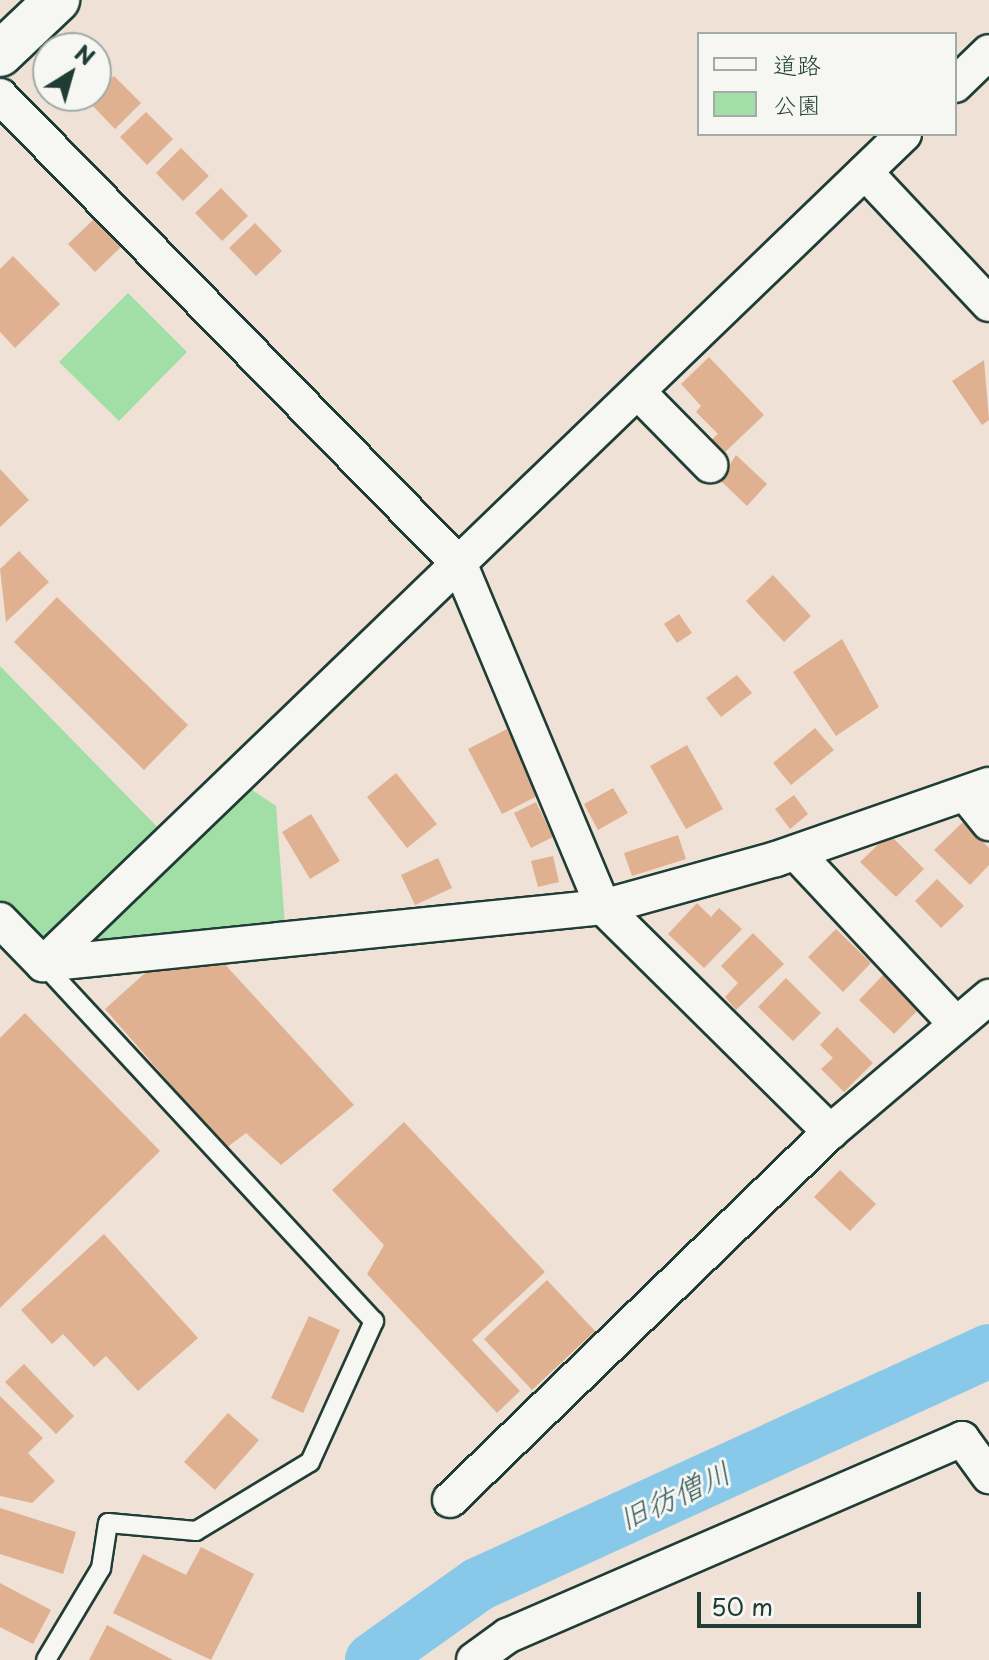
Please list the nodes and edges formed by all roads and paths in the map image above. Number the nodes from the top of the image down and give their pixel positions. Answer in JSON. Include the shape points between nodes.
{"nodes":[{"id":1,"x":57,"y":0,"type":"edge"},
{"id":2,"x":989,"y":52,"type":"edge"},
{"id":3,"x":0,"y":54,"type":"edge"},
{"id":4,"x":957,"y":83,"type":"edge"},
{"id":5,"x":0,"y":96,"type":"edge"},
{"id":6,"x":902,"y":136,"type":"edge"},
{"id":7,"x":865,"y":172,"type":"junction"},
{"id":8,"x":989,"y":304,"type":"edge"},
{"id":9,"x":638,"y":392,"type":"junction"},
{"id":10,"x":710,"y":465,"type":"dead end"},
{"id":11,"x":460,"y":565,"type":"junction"},
{"id":12,"x":978,"y":790,"type":"edge"},
{"id":13,"x":989,"y":823,"type":"edge"},
{"id":14,"x":796,"y":853,"type":"junction"},
{"id":15,"x":603,"y":907,"type":"junction"},
{"id":16,"x":0,"y":920,"type":"edge"},
{"id":17,"x":43,"y":964,"type":"junction"},
{"id":18,"x":989,"y":997,"type":"edge"},
{"id":19,"x":953,"y":1021,"type":"junction"},
{"id":20,"x":830,"y":1132,"type":"junction"},
{"id":21,"x":989,"y":1476,"type":"edge"},
{"id":22,"x":450,"y":1500,"type":"dead end"},
{"id":23,"x":46,"y":1660,"type":"edge"},
{"id":24,"x":474,"y":1660,"type":"edge"}],
"edges":[{"from":1,"to":3,"type":"street"},
{"from":2,"to":4,"type":"street"},
{"from":5,"to":11,"type":"street"},
{"from":6,"to":7,"type":"street"},
{"from":7,"to":8,"type":"street"},
{"from":7,"to":9,"type":"street"},
{"from":9,"to":10,"type":"street"},
{"from":9,"to":11,"type":"street"},
{"from":11,"to":15,"type":"street"},
{"from":11,"to":17,"type":"street"},
{"from":12,"to":13,"type":"street"},
{"from":12,"to":14,"type":"street"},
{"from":14,"to":15,"type":"street"},
{"from":14,"to":19,"type":"street"},
{"from":15,"to":17,"type":"street"},
{"from":15,"to":20,"type":"street"},
{"from":16,"to":17,"type":"street"},
{"from":17,"to":23,"type":"lane","via":[[374,1321],[310,1462],[196,1531],[108,1523],[101,1568]]},
{"from":18,"to":19,"type":"street"},
{"from":19,"to":20,"type":"street"},
{"from":20,"to":22,"type":"street"},
{"from":21,"to":24,"type":"street","via":[[962,1439],[507,1636]]}]}
